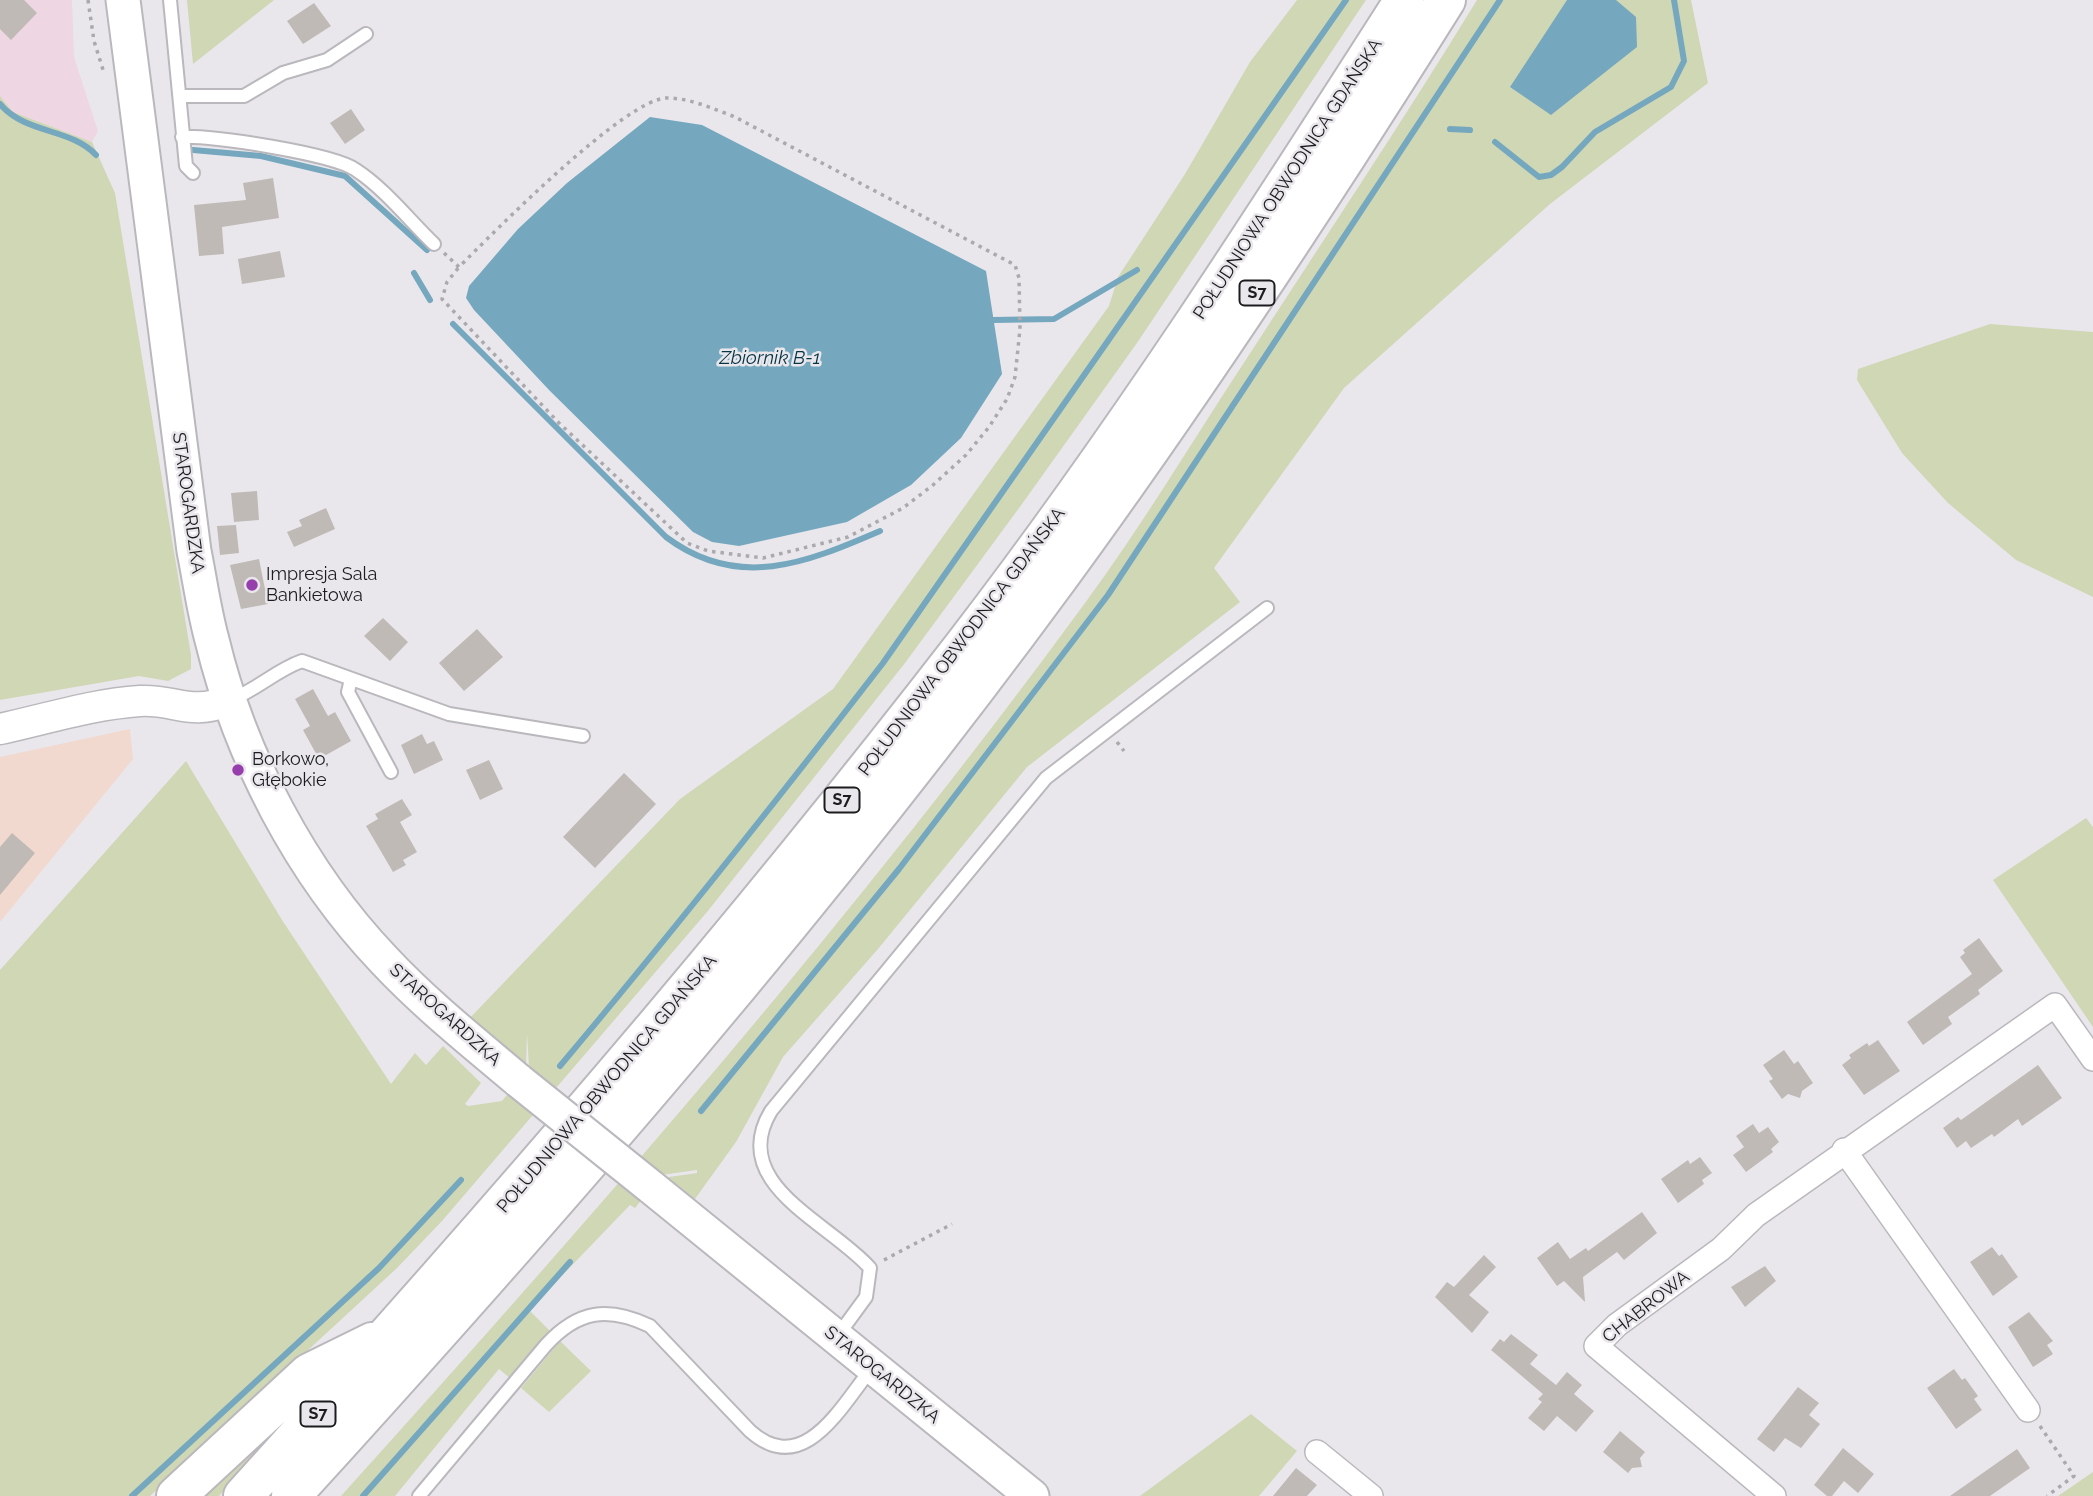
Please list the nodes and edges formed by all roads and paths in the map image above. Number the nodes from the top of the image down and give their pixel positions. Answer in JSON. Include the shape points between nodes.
{"nodes":[{"id":1,"x":122,"y":0,"type":"edge"},
{"id":2,"x":170,"y":0,"type":"edge"},
{"id":3,"x":1404,"y":0,"type":"edge"},
{"id":4,"x":1446,"y":0,"type":"edge"},
{"id":5,"x":366,"y":34,"type":"dead end"},
{"id":6,"x":180,"y":96,"type":"junction"},
{"id":7,"x":182,"y":137,"type":"junction"},
{"id":8,"x":193,"y":173,"type":"dead end"},
{"id":9,"x":434,"y":244,"type":"joint"},
{"id":10,"x":459,"y":267,"type":"junction"},
{"id":11,"x":1267,"y":608,"type":"dead end"},
{"id":12,"x":351,"y":679,"type":"junction"},
{"id":13,"x":230,"y":700,"type":"junction"},
{"id":14,"x":0,"y":729,"type":"edge"},
{"id":15,"x":583,"y":736,"type":"dead end"},
{"id":16,"x":391,"y":772,"type":"dead end"},
{"id":17,"x":2093,"y":1059,"type":"edge"},
{"id":18,"x":1844,"y":1150,"type":"junction"},
{"id":19,"x":952,"y":1224,"type":"dead end"},
{"id":20,"x":870,"y":1268,"type":"junction"},
{"id":21,"x":392,"y":1332,"type":"junction"},
{"id":22,"x":836,"y":1338,"type":"junction"},
{"id":23,"x":872,"y":1368,"type":"junction"},
{"id":24,"x":2028,"y":1410,"type":"joint"},
{"id":25,"x":1317,"y":1452,"type":"dead end"},
{"id":26,"x":176,"y":1496,"type":"edge"},
{"id":27,"x":243,"y":1496,"type":"edge"},
{"id":28,"x":291,"y":1496,"type":"edge"},
{"id":29,"x":419,"y":1496,"type":"edge"},
{"id":30,"x":1032,"y":1496,"type":"edge"},
{"id":31,"x":1371,"y":1496,"type":"edge"},
{"id":32,"x":1774,"y":1496,"type":"edge"},
{"id":33,"x":2047,"y":1496,"type":"edge"}],
"edges":[{"from":1,"to":13,"type":"main road","name":"STAROGARDZKA","via":[[194,551],[211,639]]},
{"from":2,"to":6,"type":"lane"},
{"from":3,"to":21,"type":"highway","name":"POŁUDNIOWA OBWODNICA GDAŃSKA","number":"S7","via":[[1236,262],[1111,445],[966,642],[664,1019]]},
{"from":4,"to":28,"type":"highway","name":"POŁUDNIOWA OBWODNICA GDAŃSKA","number":"S7","via":[[1156,441],[929,749],[688,1048]]},
{"from":5,"to":6,"type":"lane","via":[[327,60],[284,73],[244,96]]},
{"from":6,"to":7,"type":"lane"},
{"from":7,"to":8,"type":"lane","via":[[186,166]]},
{"from":7,"to":9,"type":"lane","via":[[264,146],[347,165]]},
{"from":9,"to":10,"type":"path"},
{"from":10,"to":10,"type":"path","via":[[447,282],[442,299],[491,354],[687,544],[737,556],[763,558],[848,537],[903,508],[966,455],[1007,399],[1016,377],[1019,278],[1009,259],[735,117],[695,103],[665,98],[606,133],[556,172]]},
{"from":11,"to":20,"type":"lane","via":[[1046,778],[766,1119],[759,1144],[769,1180]]},
{"from":12,"to":13,"type":"lane","via":[[302,662],[285,667],[254,691]]},
{"from":12,"to":15,"type":"lane","via":[[449,714]]},
{"from":12,"to":16,"type":"lane","via":[[348,692]]},
{"from":13,"to":14,"type":"street","via":[[210,709],[143,701],[117,704]]},
{"from":13,"to":22,"type":"main road","name":"STAROGARDZKA","bridge":true,"via":[[271,798],[308,861],[349,918],[419,997]]},
{"from":17,"to":18,"type":"street","name":"CHABROWA","via":[[2055,1005]]},
{"from":18,"to":24,"type":"street"},
{"from":18,"to":32,"type":"street","name":"CHABROWA","via":[[1756,1215],[1721,1249],[1617,1325],[1596,1346]]},
{"from":19,"to":20,"type":"path"},
{"from":20,"to":22,"type":"lane","via":[[866,1297]]},
{"from":21,"to":26,"type":"highway","via":[[309,1373]]},
{"from":21,"to":27,"type":"highway","name":"POŁUDNIOWA OBWODNICA GDAŃSKA","number":"S7"},
{"from":22,"to":23,"type":"main road","name":"STAROGARDZKA"},
{"from":23,"to":29,"type":"lane","via":[[810,1441],[779,1449],[764,1444],[750,1431],[650,1326],[614,1314],[577,1319],[546,1345]]},
{"from":23,"to":30,"type":"main road","name":"STAROGARDZKA"},
{"from":24,"to":33,"type":"path","via":[[2074,1476]]},
{"from":25,"to":31,"type":"street"}]}
